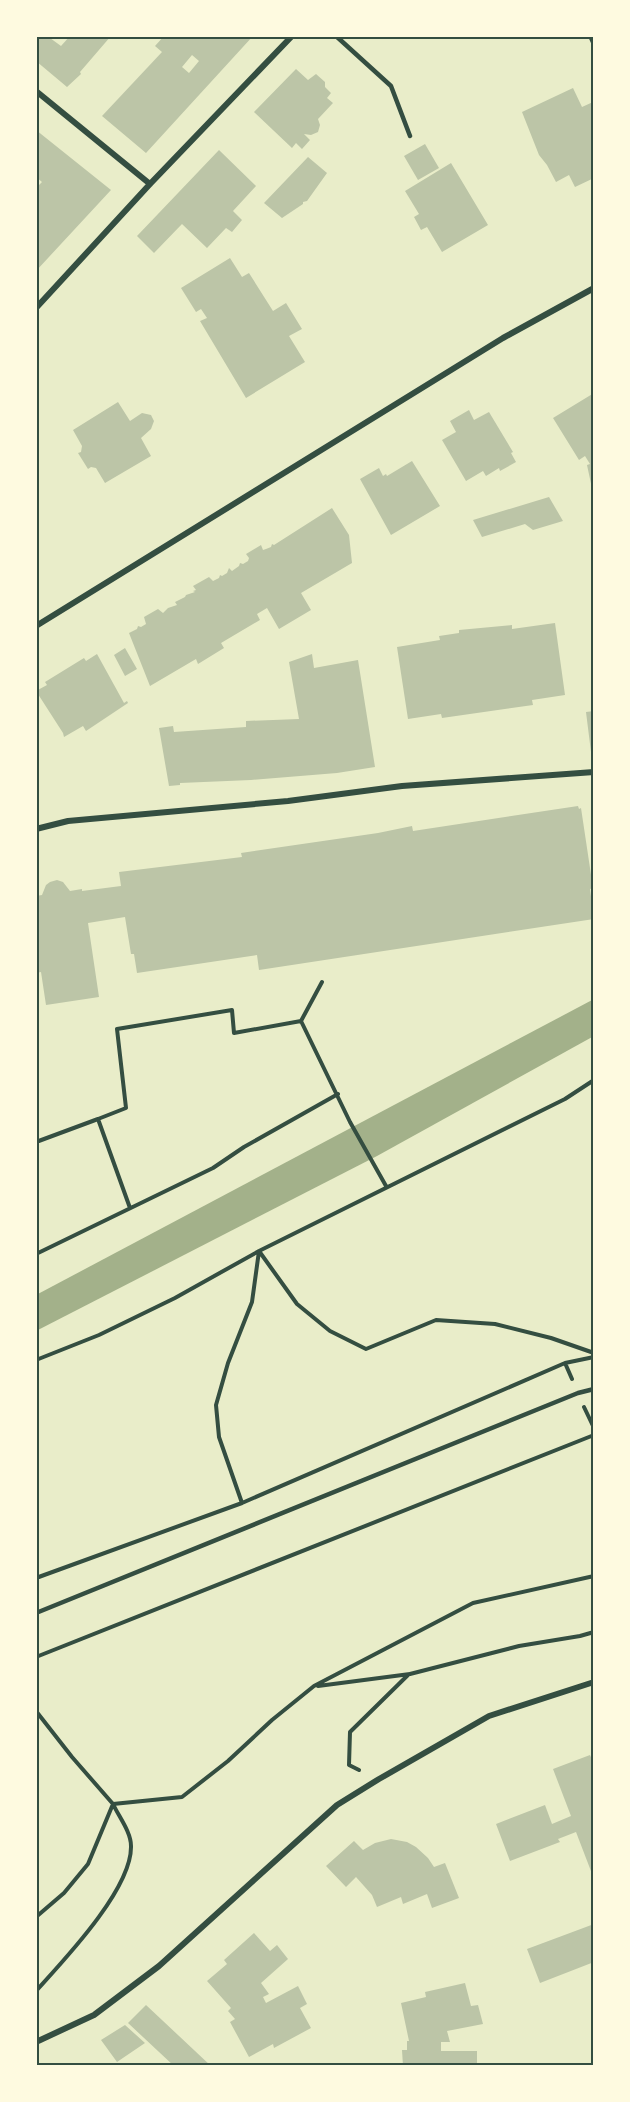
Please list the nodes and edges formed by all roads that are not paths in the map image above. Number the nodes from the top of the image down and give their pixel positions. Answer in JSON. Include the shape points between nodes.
{"nodes":[{"id":1,"x":292,"y":36,"type":"edge"},
{"id":2,"x":336,"y":36,"type":"edge"},
{"id":3,"x":36,"y":90,"type":"edge"},
{"id":4,"x":410,"y":136,"type":"dead end"},
{"id":5,"x":150,"y":184,"type":"junction"},
{"id":6,"x":594,"y":288,"type":"edge"},
{"id":7,"x":36,"y":308,"type":"edge"},
{"id":8,"x":36,"y":626,"type":"edge"},
{"id":9,"x":594,"y":772,"type":"edge"},
{"id":10,"x":36,"y":830,"type":"edge"},
{"id":11,"x":594,"y":1389,"type":"edge"},
{"id":12,"x":36,"y":1614,"type":"edge"},
{"id":13,"x":594,"y":1682,"type":"edge"},
{"id":14,"x":36,"y":2042,"type":"edge"}],
"edges":[{"from":1,"to":5,"type":"street"},
{"from":2,"to":4,"type":"lane","via":[[391,86]]},
{"from":3,"to":5,"type":"street"},
{"from":5,"to":7,"type":"street"},
{"from":6,"to":8,"type":"street","via":[[503,338]]},
{"from":9,"to":10,"type":"street","via":[[402,786],[288,801],[68,821]]},
{"from":11,"to":12,"type":"lane"},
{"from":13,"to":14,"type":"street","via":[[489,1716],[337,1805],[159,1966],[94,2015]]}]}
